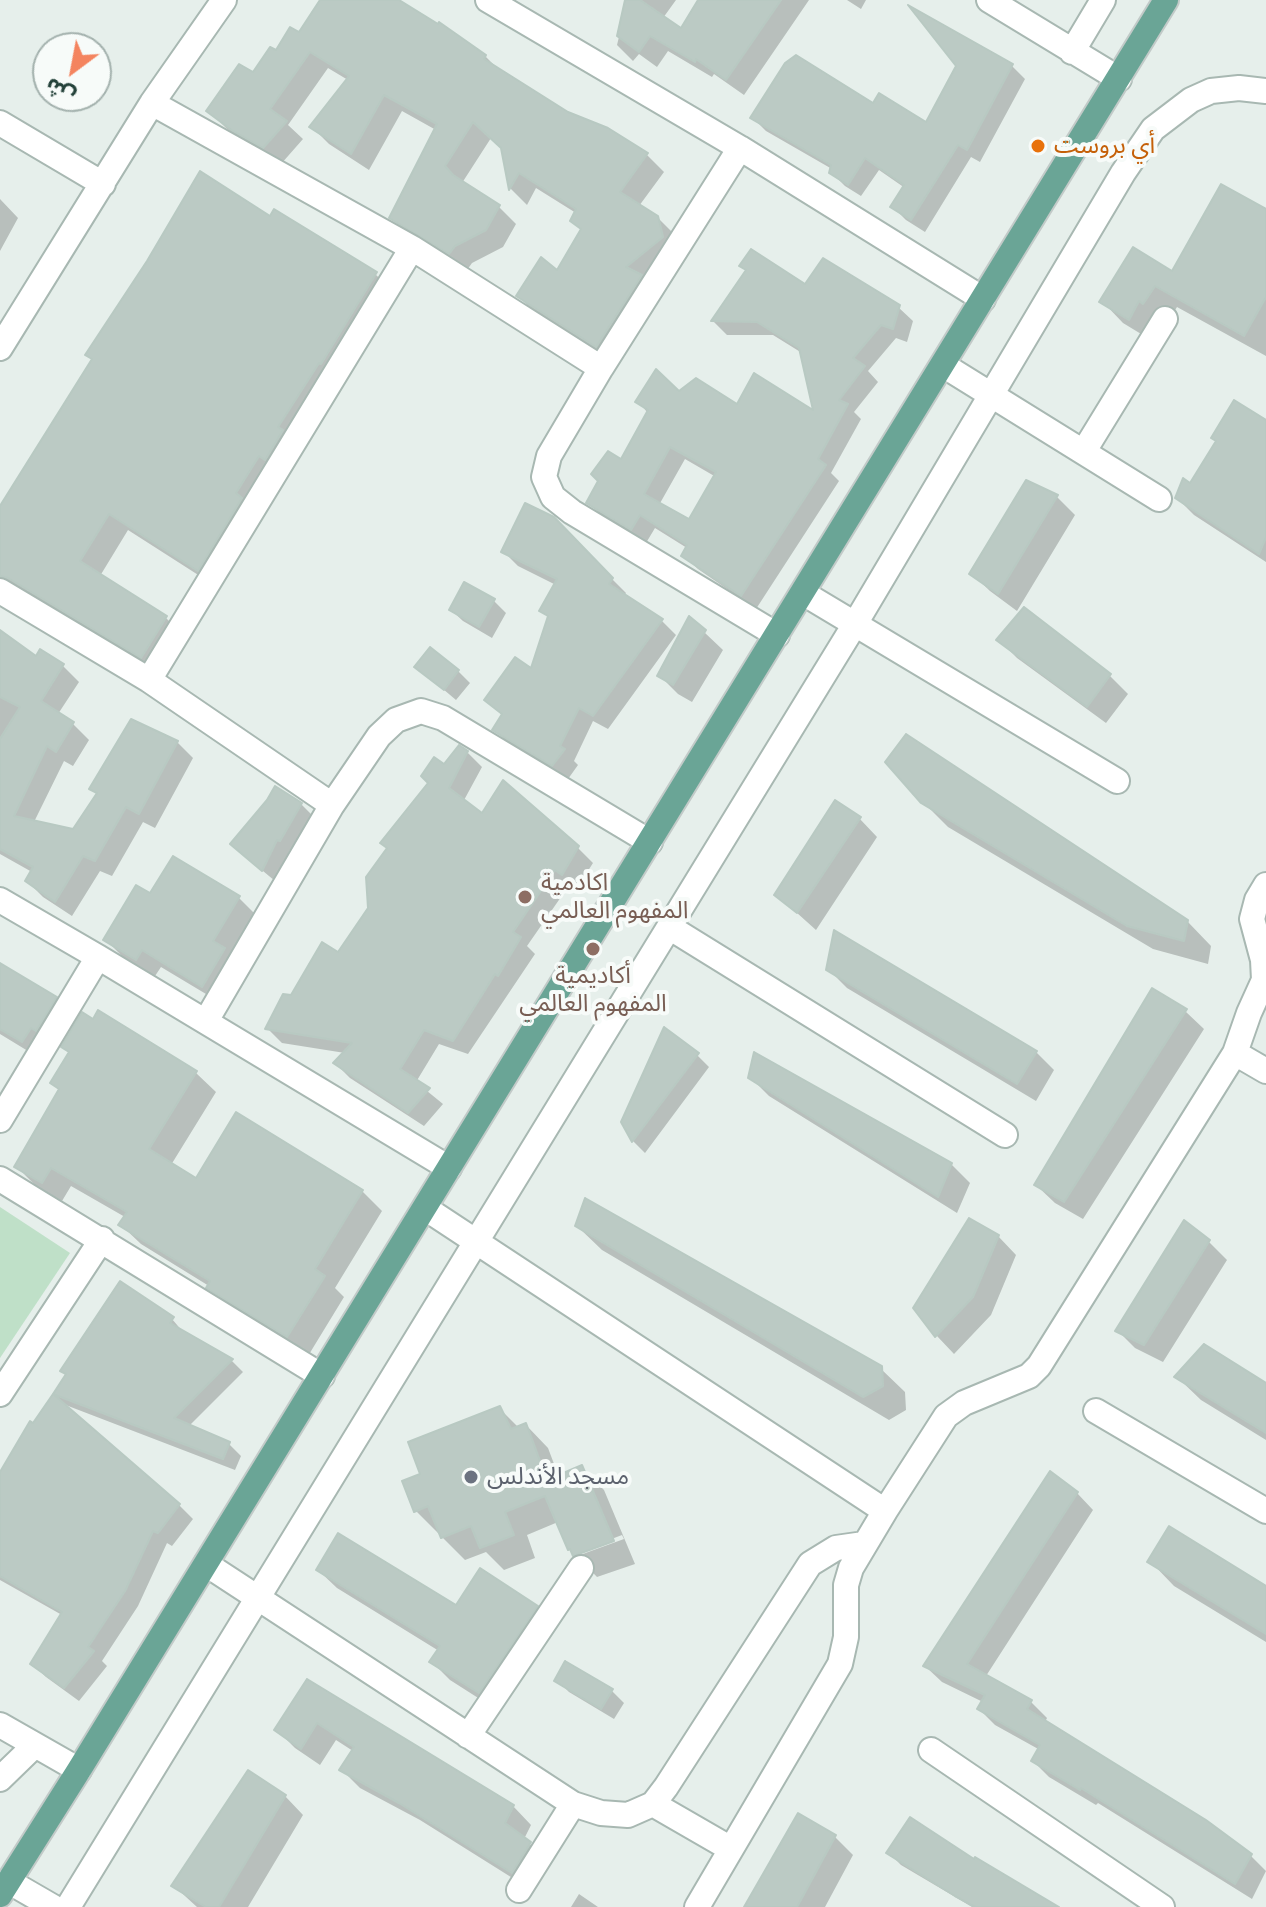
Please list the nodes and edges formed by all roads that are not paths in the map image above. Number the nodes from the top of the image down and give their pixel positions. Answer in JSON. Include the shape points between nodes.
{"nodes":[{"id":1,"x":224,"y":0,"type":"edge"},
{"id":2,"x":989,"y":0,"type":"edge"},
{"id":3,"x":1103,"y":0,"type":"edge"},
{"id":4,"x":1166,"y":0,"type":"edge"},
{"id":5,"x":505,"y":4,"type":"edge"},
{"id":6,"x":1072,"y":52,"type":"junction"},
{"id":7,"x":1119,"y":79,"type":"junction"},
{"id":8,"x":1266,"y":91,"type":"edge"},
{"id":9,"x":152,"y":103,"type":"junction"},
{"id":10,"x":0,"y":123,"type":"edge"},
{"id":11,"x":740,"y":148,"type":"junction"},
{"id":12,"x":103,"y":184,"type":"junction"},
{"id":13,"x":412,"y":248,"type":"junction"},
{"id":14,"x":983,"y":299,"type":"junction"},
{"id":15,"x":1165,"y":319,"type":"dead end"},
{"id":16,"x":0,"y":348,"type":"edge"},
{"id":17,"x":943,"y":365,"type":"junction"},
{"id":18,"x":601,"y":368,"type":"junction"},
{"id":19,"x":992,"y":394,"type":"junction"},
{"id":20,"x":1084,"y":451,"type":"junction"},
{"id":21,"x":1159,"y":499,"type":"dead end"},
{"id":22,"x":0,"y":591,"type":"edge"},
{"id":23,"x":803,"y":593,"type":"junction"},
{"id":24,"x":855,"y":624,"type":"junction"},
{"id":25,"x":777,"y":635,"type":"junction"},
{"id":26,"x":149,"y":680,"type":"junction"},
{"id":27,"x":1117,"y":781,"type":"dead end"},
{"id":28,"x":332,"y":805,"type":"junction"},
{"id":29,"x":650,"y":842,"type":"junction"},
{"id":30,"x":1266,"y":885,"type":"edge"},
{"id":31,"x":0,"y":900,"type":"edge"},
{"id":32,"x":669,"y":927,"type":"junction"},
{"id":33,"x":98,"y":957,"type":"junction"},
{"id":34,"x":206,"y":1021,"type":"junction"},
{"id":35,"x":1235,"y":1053,"type":"junction"},
{"id":36,"x":1266,"y":1071,"type":"edge"},
{"id":37,"x":0,"y":1120,"type":"edge"},
{"id":38,"x":1005,"y":1135,"type":"dead end"},
{"id":39,"x":449,"y":1168,"type":"junction"},
{"id":40,"x":0,"y":1179,"type":"edge"},
{"id":41,"x":425,"y":1208,"type":"junction"},
{"id":42,"x":102,"y":1239,"type":"junction"},
{"id":43,"x":477,"y":1240,"type":"junction"},
{"id":44,"x":322,"y":1376,"type":"junction"},
{"id":45,"x":0,"y":1394,"type":"edge"},
{"id":46,"x":1096,"y":1411,"type":"dead end"},
{"id":47,"x":885,"y":1511,"type":"junction"},
{"id":48,"x":1266,"y":1511,"type":"edge"},
{"id":49,"x":864,"y":1544,"type":"junction"},
{"id":50,"x":206,"y":1564,"type":"junction"},
{"id":51,"x":581,"y":1568,"type":"dead end"},
{"id":52,"x":256,"y":1598,"type":"junction"},
{"id":53,"x":0,"y":1725,"type":"edge"},
{"id":54,"x":468,"y":1736,"type":"junction"},
{"id":55,"x":34,"y":1746,"type":"junction"},
{"id":56,"x":931,"y":1750,"type":"dead end"},
{"id":57,"x":79,"y":1770,"type":"junction"},
{"id":58,"x":0,"y":1779,"type":"edge"},
{"id":59,"x":573,"y":1804,"type":"junction"},
{"id":60,"x":653,"y":1804,"type":"junction"},
{"id":61,"x":731,"y":1849,"type":"junction"},
{"id":62,"x":4,"y":1888,"type":"edge"},
{"id":63,"x":519,"y":1890,"type":"dead end"},
{"id":64,"x":53,"y":1907,"type":"edge"},
{"id":65,"x":68,"y":1907,"type":"edge"},
{"id":66,"x":697,"y":1907,"type":"edge"},
{"id":67,"x":1162,"y":1907,"type":"edge"}],
"edges":[{"from":1,"to":9,"type":"street"},
{"from":2,"to":6,"type":"street"},
{"from":3,"to":6,"type":"street"},
{"from":4,"to":7,"type":"main road"},
{"from":5,"to":11,"type":"street"},
{"from":6,"to":7,"type":"street"},
{"from":7,"to":14,"type":"main road"},
{"from":8,"to":19,"type":"street","via":[[1211,91],[1153,129]]},
{"from":9,"to":12,"type":"street"},
{"from":9,"to":13,"type":"street"},
{"from":10,"to":12,"type":"street"},
{"from":11,"to":14,"type":"street"},
{"from":11,"to":18,"type":"street"},
{"from":12,"to":16,"type":"street"},
{"from":13,"to":18,"type":"street"},
{"from":13,"to":26,"type":"street"},
{"from":14,"to":17,"type":"main road"},
{"from":15,"to":20,"type":"street"},
{"from":17,"to":19,"type":"street"},
{"from":17,"to":23,"type":"main road"},
{"from":18,"to":25,"type":"street","via":[[549,456],[544,477],[553,497]]},
{"from":19,"to":20,"type":"street"},
{"from":19,"to":24,"type":"street"},
{"from":20,"to":21,"type":"street"},
{"from":22,"to":26,"type":"street"},
{"from":23,"to":24,"type":"street"},
{"from":23,"to":25,"type":"main road"},
{"from":24,"to":27,"type":"street"},
{"from":24,"to":32,"type":"street"},
{"from":25,"to":29,"type":"main road"},
{"from":26,"to":28,"type":"street"},
{"from":28,"to":29,"type":"street","via":[[379,736],[396,720],[421,711],[443,718]]},
{"from":28,"to":34,"type":"street"},
{"from":29,"to":39,"type":"main road"},
{"from":30,"to":35,"type":"street","via":[[1252,919],[1264,980]]},
{"from":31,"to":33,"type":"street"},
{"from":32,"to":38,"type":"street"},
{"from":32,"to":43,"type":"street"},
{"from":33,"to":34,"type":"street"},
{"from":33,"to":37,"type":"street"},
{"from":34,"to":39,"type":"street"},
{"from":35,"to":36,"type":"street"},
{"from":35,"to":47,"type":"street","via":[[1039,1366],[1029,1376],[946,1416]]},
{"from":39,"to":41,"type":"main road"},
{"from":40,"to":42,"type":"street"},
{"from":41,"to":43,"type":"street"},
{"from":41,"to":44,"type":"main road"},
{"from":42,"to":44,"type":"street"},
{"from":42,"to":45,"type":"street"},
{"from":43,"to":47,"type":"street"},
{"from":43,"to":52,"type":"street"},
{"from":44,"to":50,"type":"main road"},
{"from":46,"to":48,"type":"street"},
{"from":47,"to":49,"type":"street"},
{"from":49,"to":60,"type":"street","via":[[836,1548],[810,1564]]},
{"from":49,"to":61,"type":"street","via":[[846,1585],[840,1664]]},
{"from":50,"to":52,"type":"street"},
{"from":50,"to":57,"type":"main road"},
{"from":51,"to":54,"type":"street"},
{"from":52,"to":54,"type":"street"},
{"from":52,"to":65,"type":"street"},
{"from":53,"to":55,"type":"street"},
{"from":54,"to":59,"type":"street"},
{"from":55,"to":57,"type":"street"},
{"from":55,"to":58,"type":"street"},
{"from":56,"to":67,"type":"street"},
{"from":57,"to":62,"type":"main road"},
{"from":59,"to":60,"type":"street","via":[[628,1815]]},
{"from":59,"to":63,"type":"street"},
{"from":60,"to":61,"type":"street"},
{"from":61,"to":66,"type":"street"},
{"from":62,"to":64,"type":"street"}]}
